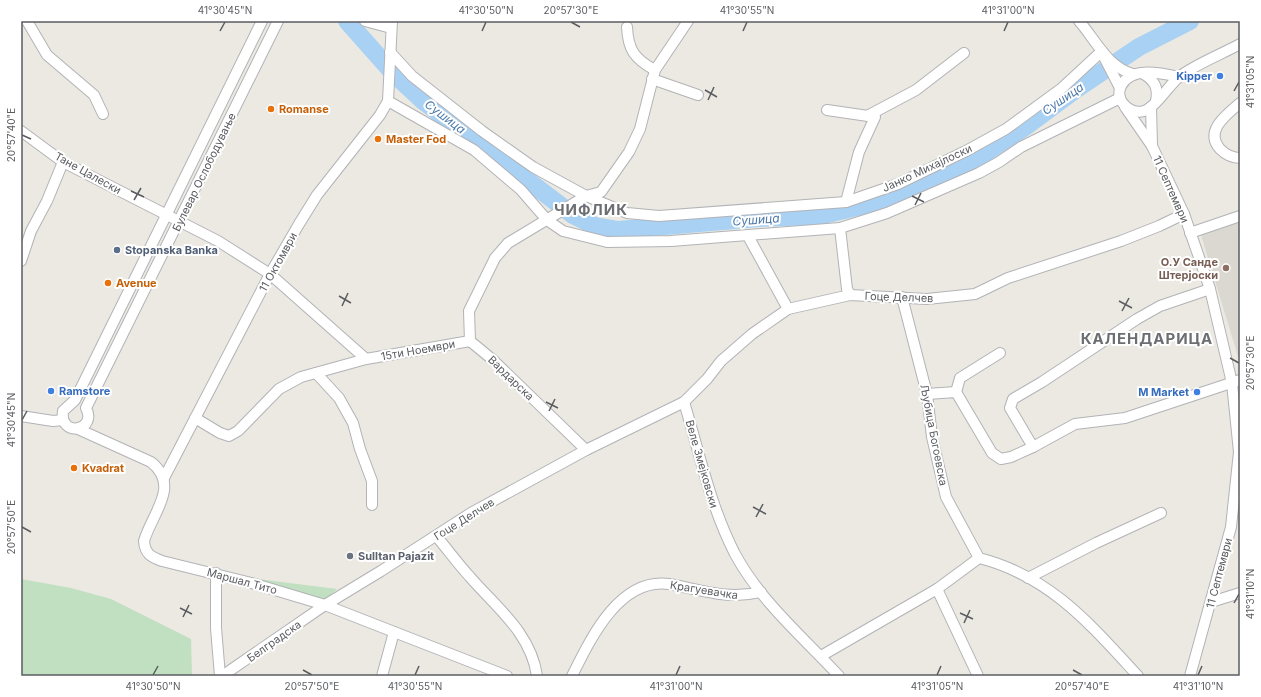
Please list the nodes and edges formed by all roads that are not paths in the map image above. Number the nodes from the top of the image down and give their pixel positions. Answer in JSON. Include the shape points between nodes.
{"nodes":[{"id":1,"x":27,"y":21,"type":"edge"},
{"id":2,"x":262,"y":21,"type":"edge"},
{"id":3,"x":278,"y":21,"type":"edge"},
{"id":4,"x":365,"y":21,"type":"edge"},
{"id":5,"x":688,"y":21,"type":"edge"},
{"id":6,"x":1079,"y":21,"type":"edge"},
{"id":7,"x":391,"y":25,"type":"edge"},
{"id":8,"x":627,"y":27,"type":"dead end"},
{"id":9,"x":1240,"y":44,"type":"edge"},
{"id":10,"x":964,"y":53,"type":"dead end"},
{"id":11,"x":1104,"y":55,"type":"junction"},
{"id":12,"x":389,"y":57,"type":"junction"},
{"id":13,"x":1133,"y":73,"type":"junction"},
{"id":14,"x":653,"y":74,"type":"junction"},
{"id":15,"x":1179,"y":77,"type":"junction"},
{"id":16,"x":1120,"y":93,"type":"junction"},
{"id":17,"x":698,"y":95,"type":"dead end"},
{"id":18,"x":388,"y":101,"type":"junction"},
{"id":19,"x":1153,"y":104,"type":"junction"},
{"id":20,"x":1240,"y":104,"type":"edge"},
{"id":21,"x":827,"y":110,"type":"dead end"},
{"id":22,"x":103,"y":114,"type":"dead end"},
{"id":23,"x":869,"y":115,"type":"junction"},
{"id":24,"x":21,"y":131,"type":"edge"},
{"id":25,"x":1152,"y":146,"type":"junction"},
{"id":26,"x":1240,"y":158,"type":"edge"},
{"id":27,"x":63,"y":162,"type":"junction"},
{"id":28,"x":586,"y":196,"type":"junction"},
{"id":29,"x":846,"y":202,"type":"junction"},
{"id":30,"x":1184,"y":214,"type":"junction"},
{"id":31,"x":167,"y":216,"type":"junction"},
{"id":32,"x":1240,"y":216,"type":"edge"},
{"id":33,"x":547,"y":220,"type":"junction"},
{"id":34,"x":179,"y":222,"type":"junction"},
{"id":35,"x":840,"y":228,"type":"junction"},
{"id":36,"x":1190,"y":233,"type":"junction"},
{"id":37,"x":748,"y":236,"type":"junction"},
{"id":38,"x":21,"y":261,"type":"edge"},
{"id":39,"x":270,"y":274,"type":"junction"},
{"id":40,"x":1210,"y":289,"type":"junction"},
{"id":41,"x":850,"y":295,"type":"junction"},
{"id":42,"x":902,"y":297,"type":"junction"},
{"id":43,"x":788,"y":309,"type":"junction"},
{"id":44,"x":470,"y":341,"type":"junction"},
{"id":45,"x":1000,"y":353,"type":"dead end"},
{"id":46,"x":366,"y":359,"type":"junction"},
{"id":47,"x":316,"y":373,"type":"junction"},
{"id":48,"x":1236,"y":381,"type":"edge"},
{"id":49,"x":956,"y":392,"type":"junction"},
{"id":50,"x":927,"y":394,"type":"junction"},
{"id":51,"x":684,"y":402,"type":"junction"},
{"id":52,"x":21,"y":416,"type":"edge"},
{"id":53,"x":195,"y":418,"type":"junction"},
{"id":54,"x":64,"y":420,"type":"junction"},
{"id":55,"x":78,"y":429,"type":"junction"},
{"id":56,"x":1033,"y":447,"type":"junction"},
{"id":57,"x":586,"y":450,"type":"junction"},
{"id":58,"x":164,"y":478,"type":"junction"},
{"id":59,"x":372,"y":505,"type":"dead end"},
{"id":60,"x":1161,"y":513,"type":"dead end"},
{"id":61,"x":437,"y":537,"type":"junction"},
{"id":62,"x":979,"y":558,"type":"junction"},
{"id":63,"x":216,"y":573,"type":"junction"},
{"id":64,"x":1028,"y":578,"type":"junction"},
{"id":65,"x":937,"y":589,"type":"junction"},
{"id":66,"x":761,"y":592,"type":"junction"},
{"id":67,"x":1240,"y":593,"type":"edge"},
{"id":68,"x":1211,"y":602,"type":"junction"},
{"id":69,"x":325,"y":605,"type":"junction"},
{"id":70,"x":394,"y":632,"type":"junction"},
{"id":71,"x":821,"y":656,"type":"junction"},
{"id":72,"x":221,"y":676,"type":"edge"},
{"id":73,"x":382,"y":676,"type":"edge"},
{"id":74,"x":507,"y":676,"type":"edge"},
{"id":75,"x":537,"y":676,"type":"edge"},
{"id":76,"x":572,"y":676,"type":"edge"},
{"id":77,"x":839,"y":676,"type":"edge"},
{"id":78,"x":978,"y":676,"type":"edge"},
{"id":79,"x":1138,"y":676,"type":"edge"},
{"id":80,"x":1190,"y":676,"type":"edge"}],
"edges":[{"from":1,"to":22,"type":"street","via":[[47,55],[94,95]]},
{"from":2,"to":31,"type":"street","name":"Булевар Ослободување"},
{"from":3,"to":34,"type":"street","name":"Булевар Ослободување"},
{"from":4,"to":7,"type":"street"},
{"from":5,"to":14,"type":"street"},
{"from":6,"to":11,"type":"street","name":"11 Септември"},
{"from":7,"to":12,"type":"street"},
{"from":8,"to":14,"type":"street","via":[[628,42],[634,54]]},
{"from":9,"to":15,"type":"street"},
{"from":10,"to":23,"type":"street","via":[[916,90]]},
{"from":11,"to":13,"type":"street","name":"11 Септември"},
{"from":11,"to":16,"type":"street","name":"11 Септември"},
{"from":11,"to":29,"type":"street","name":"Јанко Михајлоски","via":[[1006,129],[898,184]]},
{"from":12,"to":18,"type":"street"},
{"from":12,"to":28,"type":"street","name":"Јанко Михајлоски","via":[[482,131],[533,167]]},
{"from":13,"to":15,"type":"street","via":[[1162,73]]},
{"from":13,"to":16,"type":"street","via":[[1125,79]]},
{"from":13,"to":19,"type":"street","via":[[1151,78],[1158,94]]},
{"from":14,"to":17,"type":"street"},
{"from":14,"to":28,"type":"street","via":[[640,129],[629,152],[600,192]]},
{"from":15,"to":19,"type":"street"},
{"from":16,"to":19,"type":"street","via":[[1134,112],[1144,111]]},
{"from":16,"to":25,"type":"street","name":"11 Септември"},
{"from":16,"to":35,"type":"street","via":[[979,173],[887,213]]},
{"from":18,"to":33,"type":"street","via":[[474,150],[521,190]]},
{"from":18,"to":39,"type":"street","name":"11 Октомври","via":[[318,196]]},
{"from":19,"to":25,"type":"street","name":"11 Септември"},
{"from":20,"to":26,"type":"street","via":[[1220,121],[1214,132],[1215,143],[1222,151],[1232,158]]},
{"from":21,"to":23,"type":"street"},
{"from":23,"to":29,"type":"street","via":[[875,117],[859,152]]},
{"from":24,"to":27,"type":"street","name":"Тане Цалески"},
{"from":25,"to":30,"type":"street","name":"11 Септември"},
{"from":27,"to":31,"type":"street","name":"Тане Цалески"},
{"from":27,"to":38,"type":"street","via":[[31,231]]},
{"from":28,"to":29,"type":"street","name":"Јанко Михајлоски","via":[[627,213],[659,216]]},
{"from":28,"to":33,"type":"street"},
{"from":30,"to":36,"type":"street","name":"11 Септември"},
{"from":30,"to":42,"type":"street","name":"Гоце Делчев","via":[[1121,241],[1008,278],[975,294],[927,299]]},
{"from":31,"to":34,"type":"street","name":"Тане Цалески"},
{"from":31,"to":54,"type":"street","name":"Булевар Ослободување","via":[[73,403],[63,411]]},
{"from":32,"to":36,"type":"street"},
{"from":33,"to":37,"type":"street","via":[[563,231],[607,242]]},
{"from":33,"to":44,"type":"street","via":[[508,243],[495,258],[469,311]]},
{"from":34,"to":39,"type":"street","name":"Тане Цалески","via":[[218,241]]},
{"from":34,"to":55,"type":"street","name":"Булевар Ослободување","via":[[86,408],[88,421]]},
{"from":35,"to":37,"type":"street"},
{"from":35,"to":41,"type":"street","via":[[847,289]]},
{"from":36,"to":40,"type":"street","name":"11 Септември"},
{"from":37,"to":43,"type":"street"},
{"from":39,"to":46,"type":"street","name":"Тане Цалески"},
{"from":39,"to":53,"type":"street","name":"11 Октомври"},
{"from":40,"to":48,"type":"street","name":"11 Септември"},
{"from":40,"to":56,"type":"street","via":[[1160,306],[1137,318],[1013,399],[1010,408]]},
{"from":41,"to":42,"type":"street","name":"Гоце Делчев"},
{"from":41,"to":43,"type":"street","name":"Гоце Делчев"},
{"from":42,"to":50,"type":"street","name":"Љубица Богоевска"},
{"from":43,"to":51,"type":"street","name":"Гоце Делчев","via":[[752,334],[721,361],[707,380]]},
{"from":44,"to":46,"type":"street","name":"15ти Ноември"},
{"from":44,"to":57,"type":"street","name":"Вардарска"},
{"from":45,"to":49,"type":"street","via":[[960,378]]},
{"from":46,"to":47,"type":"street","name":"15ти Ноември"},
{"from":47,"to":53,"type":"street","name":"15ти Ноември","via":[[301,377],[278,389],[229,436]]},
{"from":47,"to":59,"type":"street","via":[[338,398],[353,423],[372,481]]},
{"from":48,"to":56,"type":"street","via":[[1125,418],[1075,424]]},
{"from":48,"to":68,"type":"street","name":"11 Септември","via":[[1238,452],[1231,527]]},
{"from":49,"to":50,"type":"street"},
{"from":49,"to":56,"type":"street","via":[[992,453],[1001,459],[1011,458]]},
{"from":50,"to":62,"type":"street","name":"Љубица Богоевска","via":[[932,437],[946,498]]},
{"from":51,"to":57,"type":"street","name":"Гоце Делчев"},
{"from":51,"to":66,"type":"street","name":"Веле Змејковски","via":[[714,509],[736,555]]},
{"from":52,"to":54,"type":"street","via":[[53,421]]},
{"from":53,"to":58,"type":"street","name":"11 Октомври"},
{"from":54,"to":55,"type":"street","via":[[69,427]]},
{"from":55,"to":58,"type":"street","via":[[151,462],[159,468]]},
{"from":57,"to":61,"type":"street","name":"Гоце Делчев","via":[[471,513]]},
{"from":58,"to":63,"type":"street","name":"Маршал Тито","via":[[164,495],[147,534],[145,549],[149,555],[162,561]]},
{"from":60,"to":64,"type":"street"},
{"from":61,"to":69,"type":"street","name":"Гоце Делчев"},
{"from":61,"to":75,"type":"street","via":[[470,578],[509,617],[528,646]]},
{"from":62,"to":64,"type":"street","via":[[1004,564]]},
{"from":62,"to":65,"type":"street"},
{"from":63,"to":69,"type":"street","name":"Маршал Тито"},
{"from":63,"to":72,"type":"street","via":[[216,628]]},
{"from":64,"to":79,"type":"street","via":[[1081,615]]},
{"from":65,"to":71,"type":"street"},
{"from":65,"to":78,"type":"street"},
{"from":66,"to":71,"type":"street","name":"Веле Змејковски","via":[[785,622]]},
{"from":66,"to":76,"type":"street","name":"Крагуевачка","via":[[727,596],[667,584],[638,588],[604,618]]},
{"from":67,"to":68,"type":"street"},
{"from":68,"to":80,"type":"street","name":"11 Септември"},
{"from":69,"to":70,"type":"street","name":"Маршал Тито"},
{"from":69,"to":72,"type":"street","name":"Белградска"},
{"from":70,"to":73,"type":"street"},
{"from":70,"to":74,"type":"street","name":"Маршал Тито"},
{"from":71,"to":77,"type":"street","name":"Веле Змејковски"}]}
